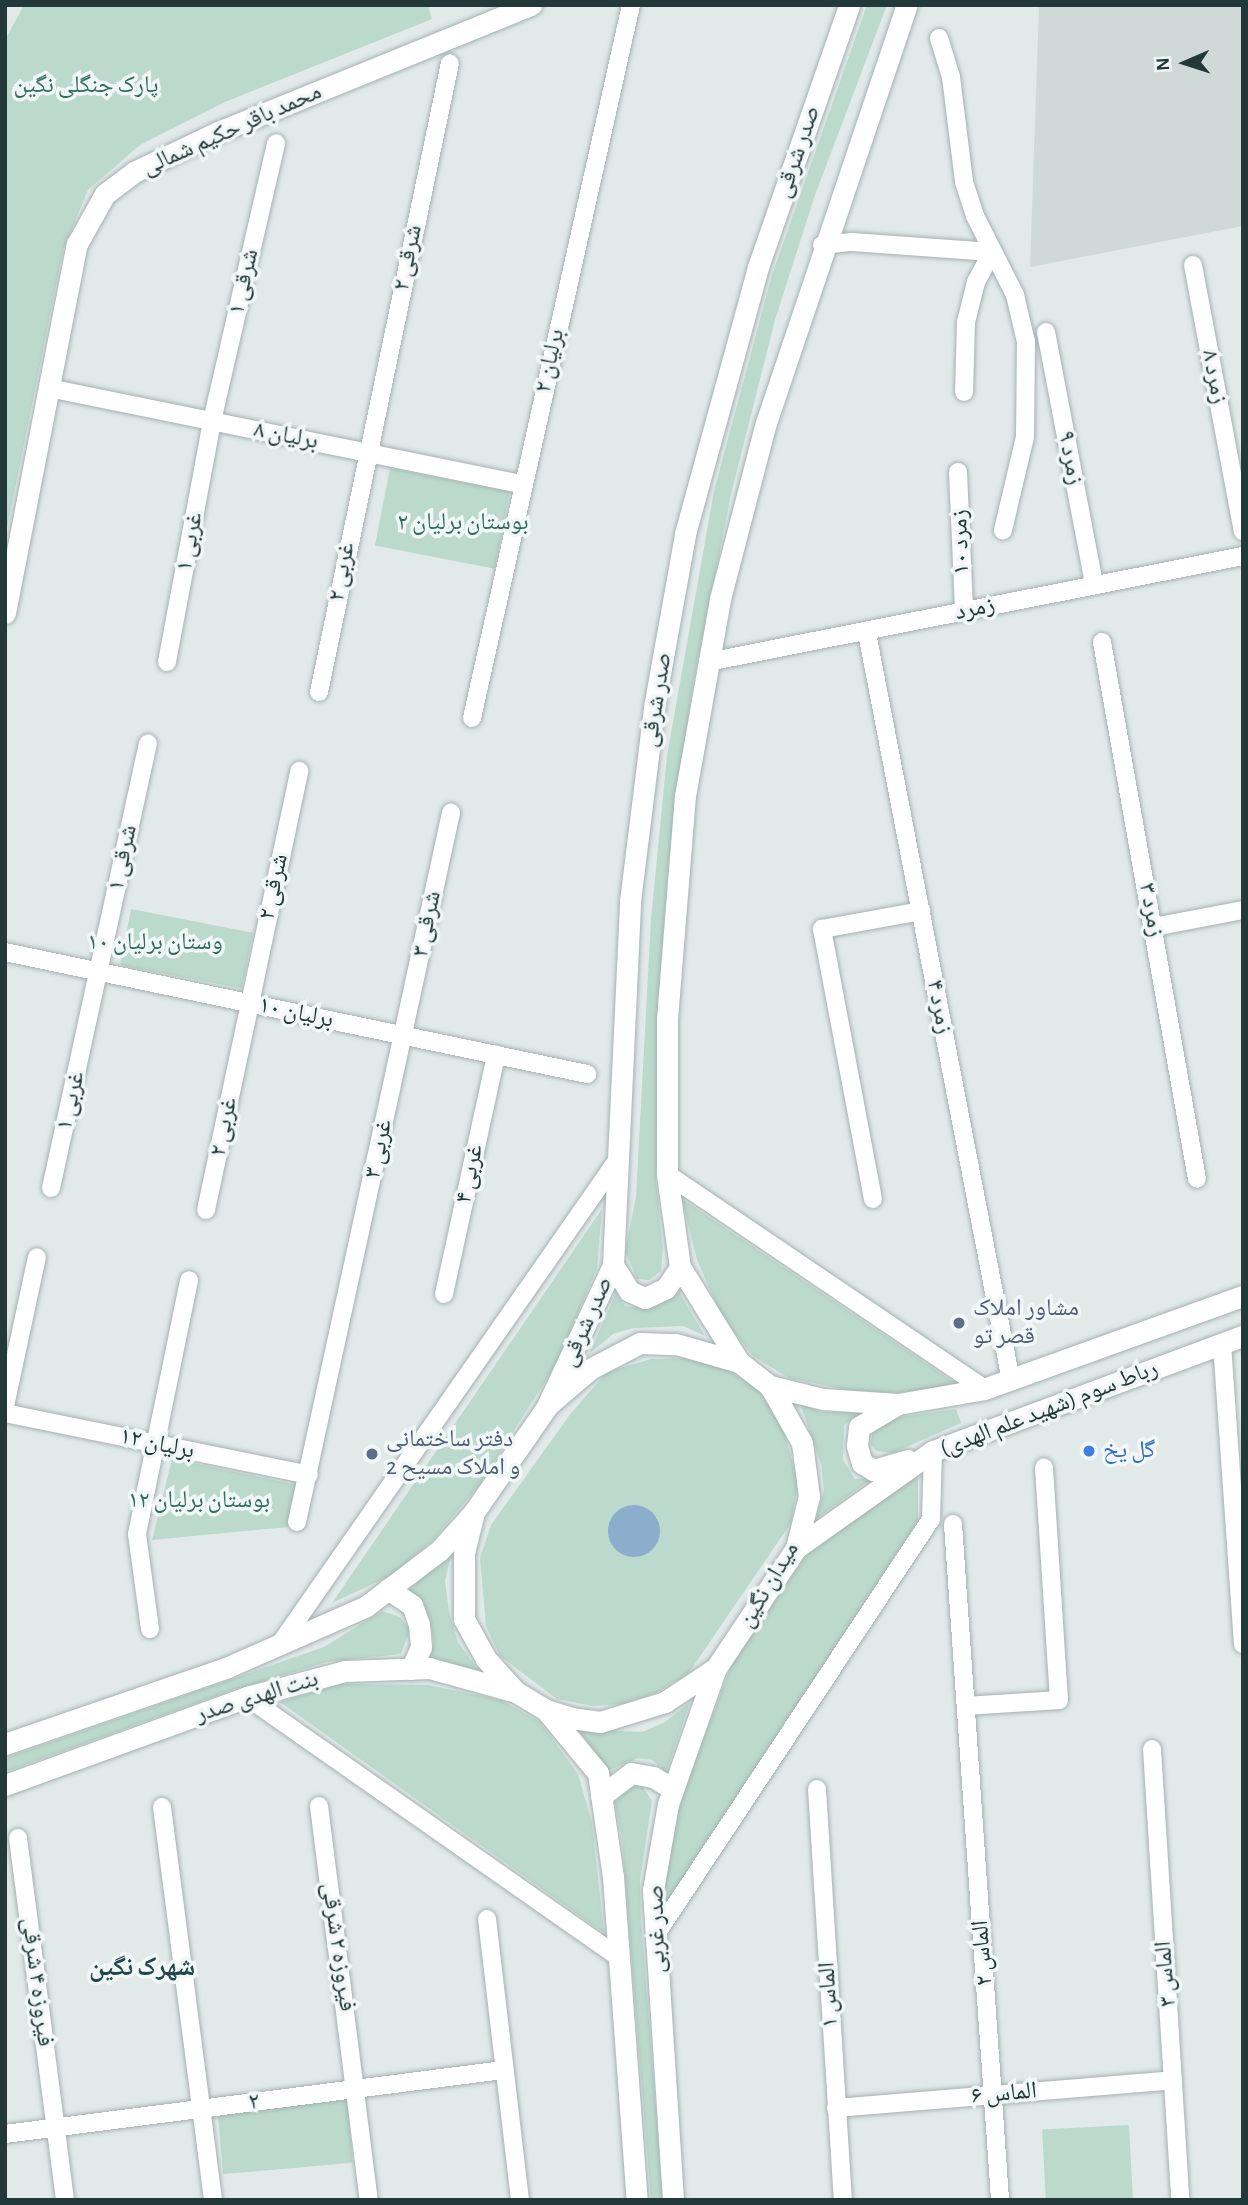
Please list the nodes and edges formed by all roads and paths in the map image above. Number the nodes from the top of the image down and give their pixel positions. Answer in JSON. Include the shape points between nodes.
{"nodes":[{"id":1,"x":531,"y":5,"type":"edge"},
{"id":2,"x":631,"y":5,"type":"edge"},
{"id":3,"x":849,"y":5,"type":"edge"},
{"id":4,"x":907,"y":5,"type":"edge"},
{"id":5,"x":939,"y":38,"type":"dead end"},
{"id":6,"x":450,"y":63,"type":"dead end"},
{"id":7,"x":276,"y":143,"type":"dead end"},
{"id":8,"x":822,"y":245,"type":"junction"},
{"id":9,"x":992,"y":252,"type":"junction"},
{"id":10,"x":1192,"y":265,"type":"dead end"},
{"id":11,"x":1046,"y":332,"type":"dead end"},
{"id":12,"x":49,"y":388,"type":"junction"},
{"id":13,"x":964,"y":392,"type":"dead end"},
{"id":14,"x":212,"y":421,"type":"junction"},
{"id":15,"x":366,"y":453,"type":"junction"},
{"id":16,"x":958,"y":472,"type":"dead end"},
{"id":17,"x":522,"y":484,"type":"junction"},
{"id":18,"x":1003,"y":530,"type":"dead end"},
{"id":19,"x":1243,"y":531,"type":"edge"},
{"id":20,"x":1243,"y":556,"type":"edge"},
{"id":21,"x":1094,"y":584,"type":"junction"},
{"id":22,"x":964,"y":612,"type":"junction"},
{"id":23,"x":5,"y":613,"type":"edge"},
{"id":24,"x":867,"y":633,"type":"junction"},
{"id":25,"x":1102,"y":642,"type":"dead end"},
{"id":26,"x":167,"y":662,"type":"dead end"},
{"id":27,"x":708,"y":662,"type":"junction"},
{"id":28,"x":318,"y":692,"type":"dead end"},
{"id":29,"x":472,"y":718,"type":"dead end"},
{"id":30,"x":148,"y":743,"type":"dead end"},
{"id":31,"x":299,"y":771,"type":"dead end"},
{"id":32,"x":451,"y":813,"type":"dead end"},
{"id":33,"x":1243,"y":910,"type":"edge"},
{"id":34,"x":921,"y":911,"type":"junction"},
{"id":35,"x":1154,"y":927,"type":"junction"},
{"id":36,"x":5,"y":952,"type":"edge"},
{"id":37,"x":99,"y":972,"type":"junction"},
{"id":38,"x":250,"y":1004,"type":"junction"},
{"id":39,"x":404,"y":1036,"type":"junction"},
{"id":40,"x":496,"y":1055,"type":"junction"},
{"id":41,"x":587,"y":1074,"type":"dead end"},
{"id":42,"x":618,"y":1159,"type":"junction"},
{"id":43,"x":667,"y":1174,"type":"junction"},
{"id":44,"x":1197,"y":1179,"type":"dead end"},
{"id":45,"x":51,"y":1188,"type":"dead end"},
{"id":46,"x":873,"y":1199,"type":"dead end"},
{"id":47,"x":206,"y":1210,"type":"dead end"},
{"id":48,"x":37,"y":1257,"type":"dead end"},
{"id":49,"x":613,"y":1265,"type":"junction"},
{"id":50,"x":680,"y":1267,"type":"junction"},
{"id":51,"x":189,"y":1280,"type":"dead end"},
{"id":52,"x":444,"y":1294,"type":"dead end"},
{"id":53,"x":1243,"y":1296,"type":"edge"},
{"id":54,"x":1243,"y":1336,"type":"edge"},
{"id":55,"x":1223,"y":1344,"type":"junction"},
{"id":56,"x":739,"y":1362,"type":"junction"},
{"id":57,"x":1011,"y":1381,"type":"junction"},
{"id":58,"x":770,"y":1385,"type":"junction"},
{"id":59,"x":984,"y":1390,"type":"junction"},
{"id":60,"x":548,"y":1405,"type":"junction"},
{"id":61,"x":898,"y":1405,"type":"junction"},
{"id":62,"x":5,"y":1406,"type":"edge"},
{"id":63,"x":5,"y":1413,"type":"edge"},
{"id":64,"x":154,"y":1443,"type":"junction"},
{"id":65,"x":933,"y":1451,"type":"junction"},
{"id":66,"x":1044,"y":1467,"type":"dead end"},
{"id":67,"x":309,"y":1475,"type":"junction"},
{"id":68,"x":474,"y":1512,"type":"junction"},
{"id":69,"x":297,"y":1522,"type":"dead end"},
{"id":70,"x":953,"y":1524,"type":"dead end"},
{"id":71,"x":796,"y":1548,"type":"junction"},
{"id":72,"x":388,"y":1589,"type":"junction"},
{"id":73,"x":150,"y":1629,"type":"dead end"},
{"id":74,"x":1243,"y":1644,"type":"edge"},
{"id":75,"x":278,"y":1647,"type":"junction"},
{"id":76,"x":716,"y":1668,"type":"junction"},
{"id":77,"x":411,"y":1669,"type":"junction"},
{"id":78,"x":516,"y":1692,"type":"junction"},
{"id":79,"x":247,"y":1697,"type":"junction"},
{"id":80,"x":966,"y":1706,"type":"junction"},
{"id":81,"x":546,"y":1710,"type":"junction"},
{"id":82,"x":5,"y":1744,"type":"edge"},
{"id":83,"x":1152,"y":1749,"type":"dead end"},
{"id":84,"x":5,"y":1785,"type":"edge"},
{"id":85,"x":673,"y":1789,"type":"junction"},
{"id":86,"x":817,"y":1789,"type":"dead end"},
{"id":87,"x":601,"y":1796,"type":"junction"},
{"id":88,"x":319,"y":1806,"type":"dead end"},
{"id":89,"x":162,"y":1807,"type":"dead end"},
{"id":90,"x":18,"y":1838,"type":"dead end"},
{"id":91,"x":487,"y":1919,"type":"dead end"},
{"id":92,"x":655,"y":1936,"type":"junction"},
{"id":93,"x":620,"y":1958,"type":"junction"},
{"id":94,"x":503,"y":2070,"type":"junction"},
{"id":95,"x":1172,"y":2080,"type":"junction"},
{"id":96,"x":357,"y":2088,"type":"junction"},
{"id":97,"x":992,"y":2095,"type":"junction"},
{"id":98,"x":836,"y":2108,"type":"junction"},
{"id":99,"x":201,"y":2109,"type":"junction"},
{"id":100,"x":56,"y":2127,"type":"junction"},
{"id":101,"x":5,"y":2134,"type":"edge"},
{"id":102,"x":65,"y":2200,"type":"edge"},
{"id":103,"x":213,"y":2200,"type":"edge"},
{"id":104,"x":369,"y":2200,"type":"edge"},
{"id":105,"x":520,"y":2200,"type":"edge"},
{"id":106,"x":637,"y":2200,"type":"edge"},
{"id":107,"x":673,"y":2200,"type":"edge"},
{"id":108,"x":843,"y":2200,"type":"edge"},
{"id":109,"x":999,"y":2200,"type":"edge"},
{"id":110,"x":1180,"y":2200,"type":"edge"}],
"edges":[{"from":1,"to":12,"type":"street","name":"محمد باقر حکیم شمالی","via":[[218,132],[134,173],[105,194],[77,244]]},
{"from":2,"to":17,"type":"street","name":"برلیان ۲"},
{"from":3,"to":42,"type":"street","name":"صدر شرقی","via":[[758,267],[685,534],[654,707],[630,901]]},
{"from":4,"to":8,"type":"street","name":"صدر شرقی"},
{"from":5,"to":9,"type":"street","via":[[951,77],[964,182]]},
{"from":6,"to":15,"type":"street","name":"۲ شرقی"},
{"from":7,"to":14,"type":"street","name":"۱ شرقی"},
{"from":8,"to":9,"type":"street","via":[[852,242]]},
{"from":8,"to":27,"type":"street","name":"صدر شرقی","via":[[766,423]]},
{"from":9,"to":13,"type":"street","via":[[976,282],[966,322]]},
{"from":9,"to":18,"type":"street","via":[[1015,295],[1026,342],[1025,437]]},
{"from":10,"to":19,"type":"street","name":"زمرد ۸"},
{"from":11,"to":21,"type":"street","name":"زمرد ۹"},
{"from":12,"to":14,"type":"street","name":"برلیان ۸"},
{"from":12,"to":23,"type":"street","name":"محمد باقر حکیم شمالی"},
{"from":14,"to":15,"type":"street","name":"برلیان ۸"},
{"from":14,"to":26,"type":"street","name":"۱ غربی"},
{"from":15,"to":17,"type":"street","name":"برلیان ۸"},
{"from":15,"to":28,"type":"street","name":"۲ غربی"},
{"from":16,"to":22,"type":"street","name":"زمرد ۱۰"},
{"from":17,"to":29,"type":"street","name":"برلیان ۲"},
{"from":20,"to":21,"type":"street","name":"زمرد"},
{"from":21,"to":22,"type":"street","name":"زمرد"},
{"from":22,"to":24,"type":"street","name":"زمرد"},
{"from":24,"to":27,"type":"street","name":"زمرد"},
{"from":24,"to":34,"type":"street","name":"زمرد ۴"},
{"from":25,"to":35,"type":"street","name":"زمرد ۳"},
{"from":27,"to":43,"type":"street","name":"صدر شرقی","via":[[685,796],[669,991]]},
{"from":30,"to":37,"type":"street","name":"۱ شرقی"},
{"from":31,"to":38,"type":"street","name":"۲ شرقی"},
{"from":32,"to":39,"type":"street","name":"۳ شرقی"},
{"from":33,"to":35,"type":"street"},
{"from":34,"to":46,"type":"street","via":[[822,929]]},
{"from":34,"to":57,"type":"street","name":"زمرد ۴"},
{"from":35,"to":44,"type":"street","name":"زمرد ۳"},
{"from":36,"to":37,"type":"street","name":"برلیان ۱۰"},
{"from":37,"to":38,"type":"street","name":"برلیان ۱۰"},
{"from":37,"to":45,"type":"street","name":"۱ غربی"},
{"from":38,"to":39,"type":"street","name":"برلیان ۱۰"},
{"from":38,"to":47,"type":"street","name":"۲ غربی"},
{"from":39,"to":40,"type":"street","name":"برلیان ۱۰"},
{"from":39,"to":67,"type":"street","name":"۳ غربی"},
{"from":40,"to":41,"type":"street","name":"برلیان ۱۰"},
{"from":40,"to":52,"type":"street","name":"۴ غربی"},
{"from":42,"to":49,"type":"street","name":"صدر شرقی"},
{"from":42,"to":75,"type":"street"},
{"from":43,"to":50,"type":"street","name":"صدر شرقی"},
{"from":43,"to":59,"type":"street"},
{"from":48,"to":62,"type":"street"},
{"from":49,"to":50,"type":"street","via":[[629,1291],[645,1298],[666,1288]]},
{"from":49,"to":60,"type":"street","name":"صدر شرقی"},
{"from":50,"to":56,"type":"street","name":"صدر شرقی"},
{"from":51,"to":64,"type":"street"},
{"from":53,"to":57,"type":"street","name":"رباط سوم (شهید علم الهدی)"},
{"from":54,"to":55,"type":"street","name":"رباط سوم (شهید علم الهدی)"},
{"from":55,"to":65,"type":"street","name":"رباط سوم (شهید علم الهدی)"},
{"from":55,"to":74,"type":"street"},
{"from":56,"to":58,"type":"street","name":"میدان نگین"},
{"from":56,"to":60,"type":"street","name":"میدان نگین","via":[[676,1344],[640,1343],[590,1369]]},
{"from":57,"to":59,"type":"street","name":"رباط سوم (شهید علم الهدی)"},
{"from":58,"to":61,"type":"street","name":"رباط سوم (شهید علم الهدی)","via":[[823,1399]]},
{"from":58,"to":71,"type":"street","name":"میدان نگین","via":[[802,1443],[807,1462],[809,1496]]},
{"from":59,"to":61,"type":"street","name":"رباط سوم (شهید علم الهدی)"},
{"from":60,"to":68,"type":"street","name":"میدان نگین"},
{"from":61,"to":65,"type":"street","via":[[859,1427],[862,1463],[885,1469]]},
{"from":63,"to":64,"type":"street","name":"برلیان ۱۲"},
{"from":64,"to":67,"type":"street","name":"برلیان ۱۲"},
{"from":64,"to":73,"type":"street","via":[[137,1534]]},
{"from":65,"to":71,"type":"street","name":"رباط سوم (شهید علم الهدی)"},
{"from":65,"to":92,"type":"street","via":[[931,1519]]},
{"from":66,"to":80,"type":"street","via":[[1059,1700]]},
{"from":67,"to":69,"type":"street"},
{"from":68,"to":72,"type":"street","name":"بنت الهدی صدر","via":[[440,1550]]},
{"from":68,"to":78,"type":"street","name":"میدان نگین","via":[[464,1553],[464,1619],[486,1659]]},
{"from":70,"to":80,"type":"street","name":"الماس ۲"},
{"from":71,"to":76,"type":"street","name":"میدان نگین"},
{"from":72,"to":75,"type":"street","name":"بنت الهدی صدر","via":[[365,1607]]},
{"from":72,"to":77,"type":"street","via":[[412,1605],[419,1624],[421,1647]]},
{"from":75,"to":82,"type":"street","name":"بنت الهدی صدر"},
{"from":76,"to":81,"type":"street","name":"میدان نگین","via":[[665,1702],[614,1718],[572,1718]]},
{"from":76,"to":85,"type":"street","name":"صدر غربی"},
{"from":77,"to":78,"type":"street","name":"بنت الهدی صدر","via":[[429,1668]]},
{"from":77,"to":79,"type":"street","name":"بنت الهدی صدر","via":[[345,1671]]},
{"from":78,"to":81,"type":"street","name":"میدان نگین"},
{"from":79,"to":84,"type":"street","name":"بنت الهدی صدر"},
{"from":79,"to":93,"type":"street"},
{"from":80,"to":97,"type":"street","name":"الماس ۲"},
{"from":81,"to":87,"type":"street","name":"صدر غربی","via":[[598,1773]]},
{"from":83,"to":95,"type":"street","name":"الماس ۳"},
{"from":85,"to":87,"type":"street","via":[[653,1777],[631,1773]]},
{"from":85,"to":92,"type":"street","name":"صدر غربی","via":[[653,1890]]},
{"from":86,"to":98,"type":"street","name":"الماس ۱"},
{"from":87,"to":93,"type":"street","name":"صدر غربی"},
{"from":88,"to":96,"type":"street","name":"فیروزه ۲ شرقی"},
{"from":89,"to":99,"type":"street"},
{"from":90,"to":100,"type":"street","name":"فیروزه ۴ شرقی"},
{"from":91,"to":94,"type":"street"},
{"from":92,"to":107,"type":"street","name":"صدر غربی"},
{"from":93,"to":106,"type":"street","name":"صدر غربی"},
{"from":94,"to":96,"type":"street","name":"۲"},
{"from":94,"to":105,"type":"street"},
{"from":95,"to":97,"type":"street","name":"الماس ۶"},
{"from":95,"to":110,"type":"street","name":"الماس ۳"},
{"from":96,"to":99,"type":"street","name":"۲"},
{"from":96,"to":104,"type":"street","name":"فیروزه ۲ شرقی"},
{"from":97,"to":98,"type":"street","name":"الماس ۶"},
{"from":97,"to":109,"type":"street","name":"الماس ۲"},
{"from":98,"to":108,"type":"street","name":"الماس ۱"},
{"from":99,"to":100,"type":"street","name":"۲"},
{"from":99,"to":103,"type":"street"},
{"from":100,"to":101,"type":"street","name":"۲"},
{"from":100,"to":102,"type":"street","name":"فیروزه ۴ شرقی"}]}
